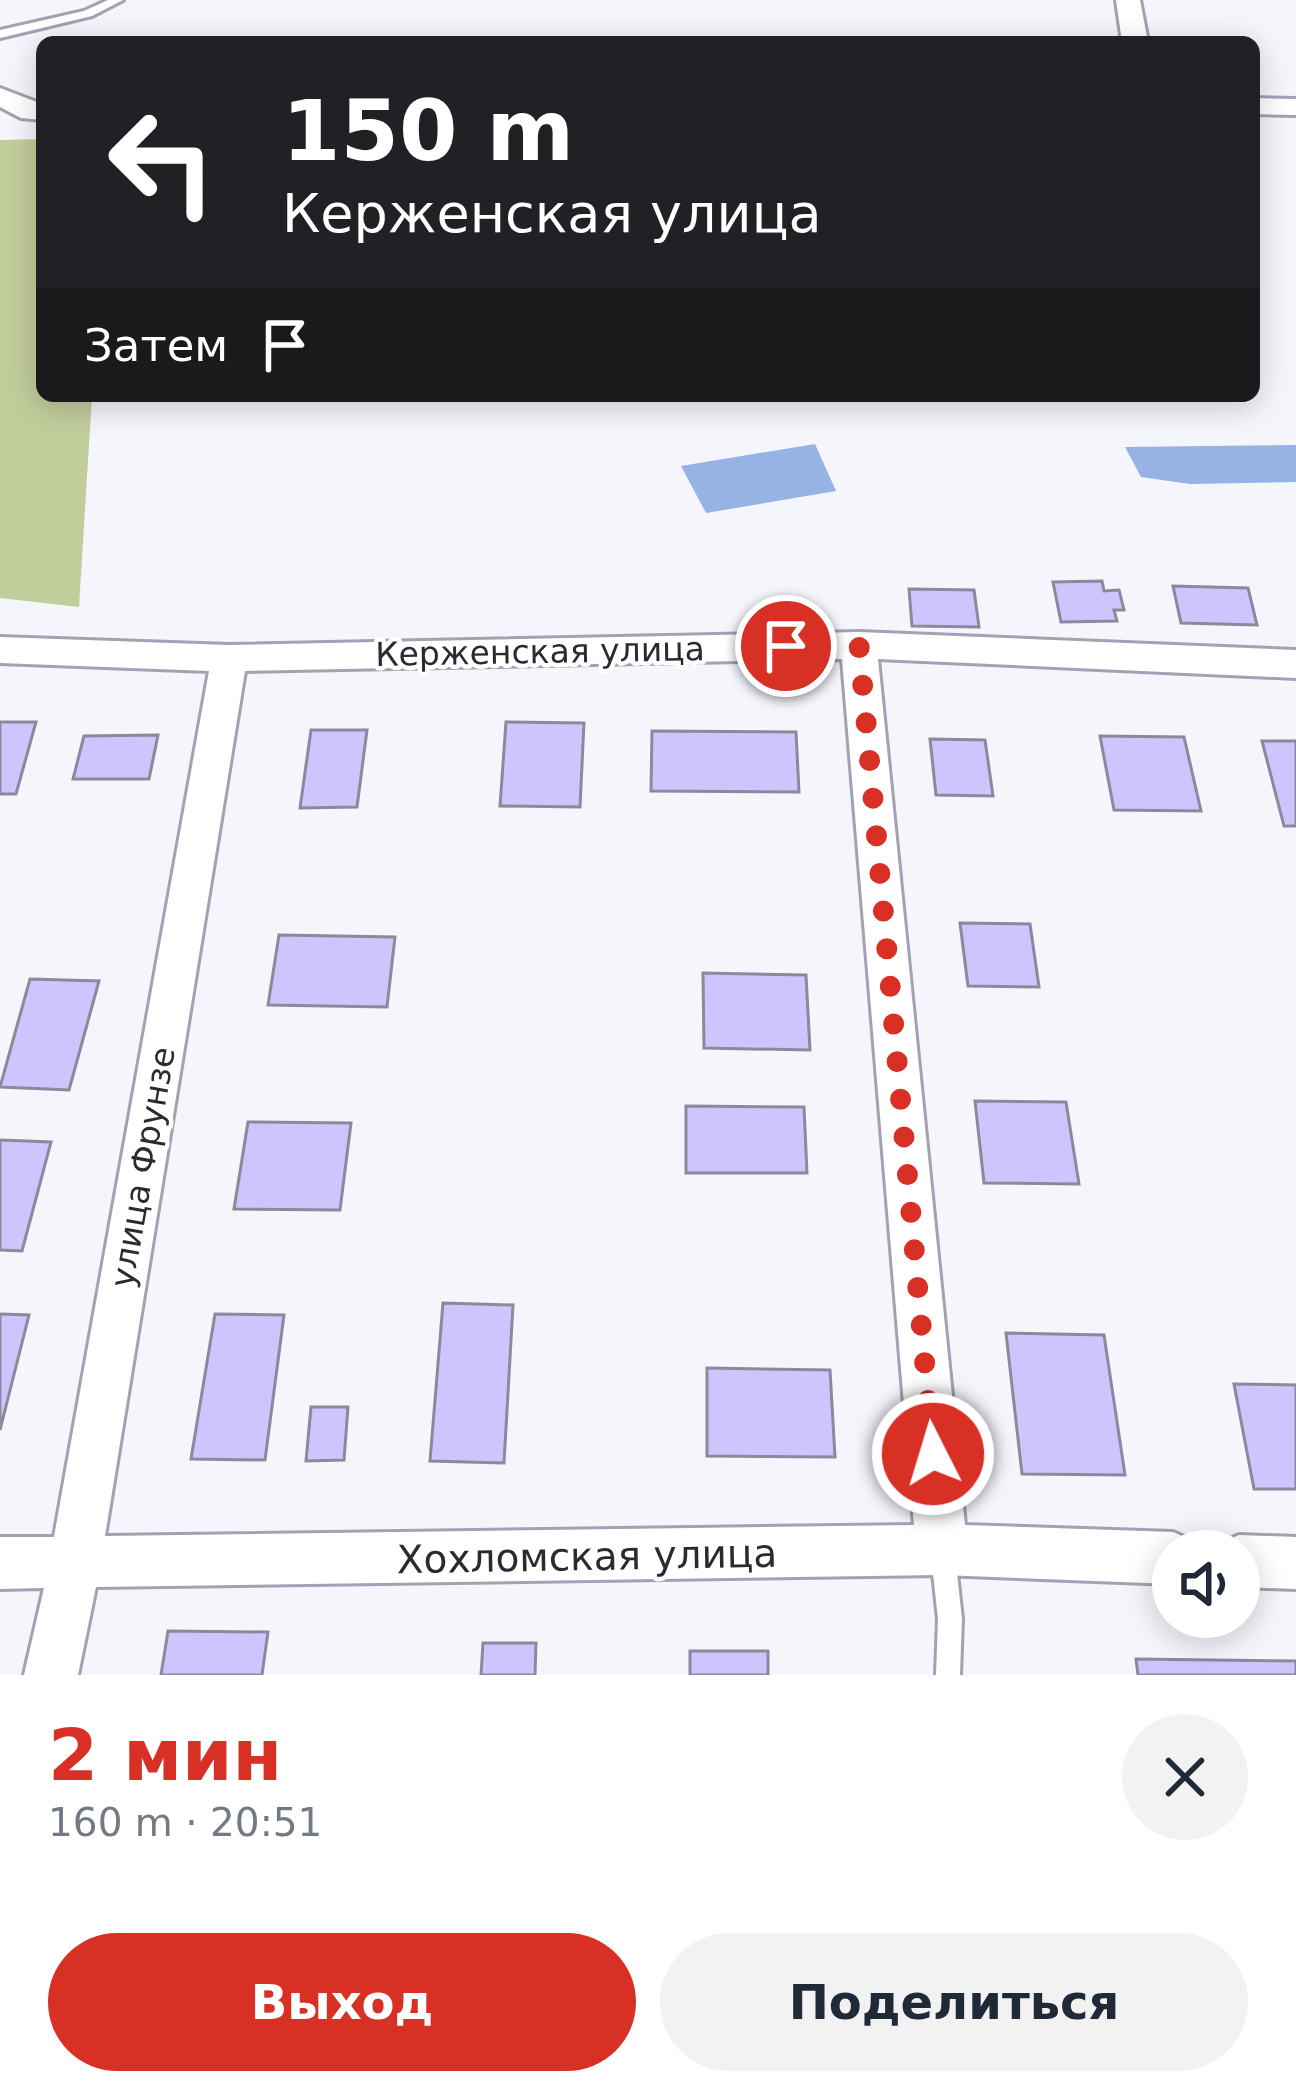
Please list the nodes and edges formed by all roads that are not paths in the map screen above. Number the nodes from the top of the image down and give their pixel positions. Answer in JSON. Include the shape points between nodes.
{"nodes":[{"id":1,"x":117,"y":0,"type":"edge"},
{"id":2,"x":1128,"y":0,"type":"edge"},
{"id":3,"x":0,"y":34,"type":"edge"},
{"id":4,"x":1134,"y":36,"type":"edge"},
{"id":5,"x":0,"y":96,"type":"edge"},
{"id":6,"x":1260,"y":106,"type":"edge"},
{"id":7,"x":1296,"y":107,"type":"edge"},
{"id":8,"x":36,"y":112,"type":"edge"},
{"id":9,"x":859,"y":645,"type":"junction"},
{"id":10,"x":0,"y":650,"type":"edge"},
{"id":11,"x":230,"y":658,"type":"junction"},
{"id":12,"x":1296,"y":664,"type":"edge"},
{"id":13,"x":942,"y":1550,"type":"junction"},
{"id":14,"x":1152,"y":1557,"type":"edge"},
{"id":15,"x":1260,"y":1562,"type":"edge"},
{"id":16,"x":0,"y":1563,"type":"edge"},
{"id":17,"x":1296,"y":1563,"type":"edge"},
{"id":18,"x":75,"y":1564,"type":"junction"},
{"id":19,"x":51,"y":1675,"type":"edge"},
{"id":20,"x":948,"y":1675,"type":"edge"}],
"edges":[{"from":1,"to":3,"type":"lane"},
{"from":2,"to":4,"type":"street"},
{"from":5,"to":8,"type":"street"},
{"from":6,"to":7,"type":"street"},
{"from":9,"to":11,"type":"street","name":"Керженская улица"},
{"from":9,"to":12,"type":"street","name":"Керженская улица"},
{"from":9,"to":13,"type":"street"},
{"from":10,"to":11,"type":"street","name":"Керженская улица"},
{"from":11,"to":18,"type":"street","name":"улица Фрунзе"},
{"from":13,"to":14,"type":"street","name":"Хохломская улица"},
{"from":13,"to":18,"type":"street","name":"Хохломская улица"},
{"from":13,"to":20,"type":"lane"},
{"from":15,"to":17,"type":"street"},
{"from":16,"to":18,"type":"street","name":"Хохломская улица"},
{"from":18,"to":19,"type":"street","name":"улица Фрунзе"}]}
